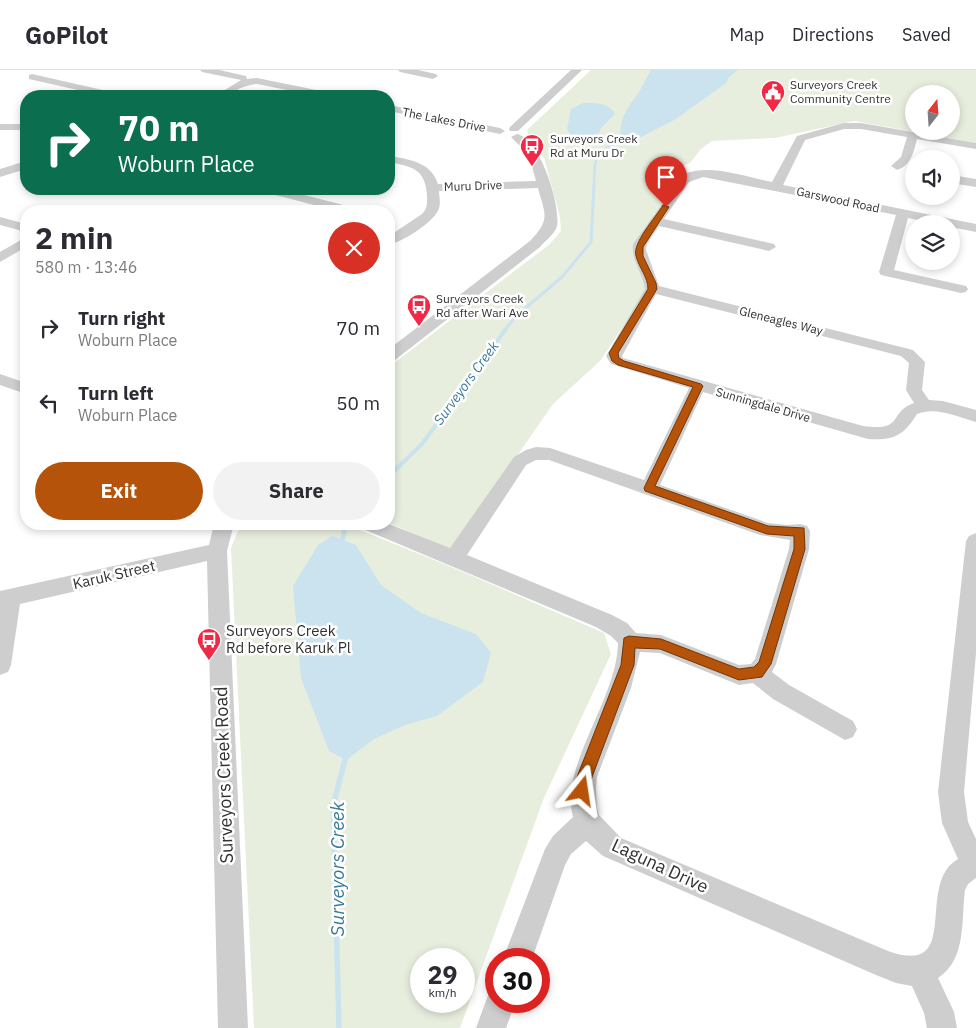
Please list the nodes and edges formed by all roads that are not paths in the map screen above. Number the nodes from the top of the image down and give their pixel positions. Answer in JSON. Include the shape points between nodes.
{"nodes":[{"id":1,"x":205,"y":70,"type":"edge"},
{"id":2,"x":403,"y":70,"type":"edge"},
{"id":3,"x":577,"y":70,"type":"edge"},
{"id":4,"x":32,"y":77,"type":"dead end"},
{"id":5,"x":434,"y":77,"type":"dead end"},
{"id":6,"x":244,"y":80,"type":"junction"},
{"id":7,"x":89,"y":90,"type":"edge"},
{"id":8,"x":229,"y":90,"type":"edge"},
{"id":9,"x":308,"y":90,"type":"edge"},
{"id":10,"x":395,"y":109,"type":"edge"},
{"id":11,"x":0,"y":127,"type":"edge"},
{"id":12,"x":20,"y":127,"type":"edge"},
{"id":13,"x":516,"y":133,"type":"junction"},
{"id":14,"x":905,"y":134,"type":"edge"},
{"id":15,"x":942,"y":140,"type":"edge"},
{"id":16,"x":976,"y":146,"type":"edge"},
{"id":17,"x":905,"y":159,"type":"edge"},
{"id":18,"x":395,"y":160,"type":"edge"},
{"id":19,"x":20,"y":167,"type":"edge"},
{"id":20,"x":905,"y":168,"type":"edge"},
{"id":21,"x":0,"y":173,"type":"edge"},
{"id":22,"x":960,"y":181,"type":"edge"},
{"id":23,"x":542,"y":184,"type":"junction"},
{"id":24,"x":976,"y":184,"type":"edge"},
{"id":25,"x":776,"y":187,"type":"junction"},
{"id":26,"x":433,"y":188,"type":"junction"},
{"id":27,"x":291,"y":195,"type":"edge"},
{"id":28,"x":328,"y":205,"type":"edge"},
{"id":29,"x":903,"y":213,"type":"junction"},
{"id":30,"x":0,"y":221,"type":"edge"},
{"id":31,"x":656,"y":221,"type":"junction"},
{"id":32,"x":20,"y":226,"type":"edge"},
{"id":33,"x":395,"y":228,"type":"edge"},
{"id":34,"x":976,"y":228,"type":"edge"},
{"id":35,"x":404,"y":232,"type":"junction"},
{"id":36,"x":395,"y":238,"type":"edge"},
{"id":37,"x":20,"y":245,"type":"edge"},
{"id":38,"x":769,"y":247,"type":"dead end"},
{"id":39,"x":0,"y":258,"type":"edge"},
{"id":40,"x":652,"y":289,"type":"junction"},
{"id":41,"x":961,"y":289,"type":"dead end"},
{"id":42,"x":395,"y":352,"type":"edge"},
{"id":43,"x":0,"y":379,"type":"edge"},
{"id":44,"x":698,"y":386,"type":"junction"},
{"id":45,"x":20,"y":387,"type":"edge"},
{"id":46,"x":924,"y":406,"type":"junction"},
{"id":47,"x":976,"y":416,"type":"edge"},
{"id":48,"x":649,"y":488,"type":"junction"},
{"id":49,"x":222,"y":530,"type":"edge"},
{"id":50,"x":385,"y":530,"type":"edge"},
{"id":51,"x":976,"y":540,"type":"edge"},
{"id":52,"x":217,"y":551,"type":"junction"},
{"id":53,"x":454,"y":558,"type":"junction"},
{"id":54,"x":5,"y":599,"type":"edge"},
{"id":55,"x":629,"y":642,"type":"junction"},
{"id":56,"x":0,"y":665,"type":"edge"},
{"id":57,"x":757,"y":673,"type":"junction"},
{"id":58,"x":845,"y":729,"type":"dead end"},
{"id":59,"x":587,"y":822,"type":"junction"},
{"id":60,"x":975,"y":865,"type":"edge"},
{"id":61,"x":521,"y":948,"type":"edge"},
{"id":62,"x":920,"y":971,"type":"junction"},
{"id":63,"x":497,"y":1013,"type":"edge"},
{"id":64,"x":233,"y":1028,"type":"edge"},
{"id":65,"x":491,"y":1028,"type":"edge"},
{"id":66,"x":942,"y":1028,"type":"edge"}],
"edges":[{"from":1,"to":6,"type":"street"},
{"from":2,"to":5,"type":"street"},
{"from":3,"to":13,"type":"street"},
{"from":4,"to":7,"type":"street"},
{"from":6,"to":8,"type":"street"},
{"from":6,"to":9,"type":"street","via":[[258,77]]},
{"from":10,"to":13,"type":"street","name":"The Lakes Drive","via":[[500,131],[504,136]]},
{"from":11,"to":12,"type":"street"},
{"from":13,"to":23,"type":"street","via":[[537,162]]},
{"from":14,"to":25,"type":"street","via":[[851,125],[805,135]]},
{"from":15,"to":16,"type":"street"},
{"from":17,"to":20,"type":"street","via":[[897,166]]},
{"from":18,"to":26,"type":"street","name":"Muru Drive","via":[[425,170]]},
{"from":19,"to":21,"type":"street"},
{"from":22,"to":24,"type":"street"},
{"from":23,"to":26,"type":"street","name":"Muru Drive"},
{"from":23,"to":42,"type":"street","via":[[552,220],[546,235]]},
{"from":25,"to":29,"type":"street","name":"Garswood Road"},
{"from":25,"to":31,"type":"street","name":"Garswood Road","via":[[699,174],[685,179]]},
{"from":26,"to":35,"type":"street","via":[[430,212]]},
{"from":27,"to":28,"type":"street"},
{"from":29,"to":34,"type":"street","name":"Garswood Road"},
{"from":29,"to":41,"type":"street","via":[[886,272]]},
{"from":30,"to":32,"type":"street"},
{"from":31,"to":38,"type":"street"},
{"from":31,"to":40,"type":"street","via":[[638,250]]},
{"from":33,"to":35,"type":"street"},
{"from":35,"to":36,"type":"street"},
{"from":37,"to":39,"type":"street"},
{"from":40,"to":44,"type":"street","name":"Sunningdale Drive","via":[[614,357],[625,364]]},
{"from":40,"to":46,"type":"street","name":"Gleneagles Way","via":[[911,353],[917,362],[914,390]]},
{"from":43,"to":45,"type":"street"},
{"from":44,"to":46,"type":"street","name":"Sunningdale Drive","via":[[868,433],[898,428],[910,410]]},
{"from":44,"to":48,"type":"street"},
{"from":46,"to":47,"type":"street","via":[[939,406]]},
{"from":48,"to":53,"type":"street","via":[[549,453],[530,455],[520,461]]},
{"from":48,"to":57,"type":"street","via":[[767,530],[800,531],[799,549],[765,664]]},
{"from":49,"to":52,"type":"street","name":"Surveyors Creek Road"},
{"from":50,"to":53,"type":"street"},
{"from":51,"to":60,"type":"street","via":[[951,792],[955,823]]},
{"from":52,"to":54,"type":"street","name":"Karuk Street"},
{"from":52,"to":64,"type":"street","name":"Surveyors Creek Road"},
{"from":53,"to":55,"type":"street","via":[[614,626]]},
{"from":54,"to":56,"type":"street"},
{"from":55,"to":57,"type":"street","via":[[661,644],[739,674]]},
{"from":55,"to":59,"type":"street","via":[[628,665],[584,777],[582,805]]},
{"from":57,"to":58,"type":"street","via":[[781,692]]},
{"from":59,"to":61,"type":"street","via":[[562,845],[554,858]]},
{"from":59,"to":62,"type":"street","name":"Laguna Drive","via":[[596,834],[626,854],[886,965],[910,972]]},
{"from":60,"to":62,"type":"street","via":[[965,869],[955,880],[950,898],[946,946],[941,956],[931,967]]},
{"from":62,"to":66,"type":"street","via":[[939,1012]]},
{"from":63,"to":65,"type":"street"}]}
